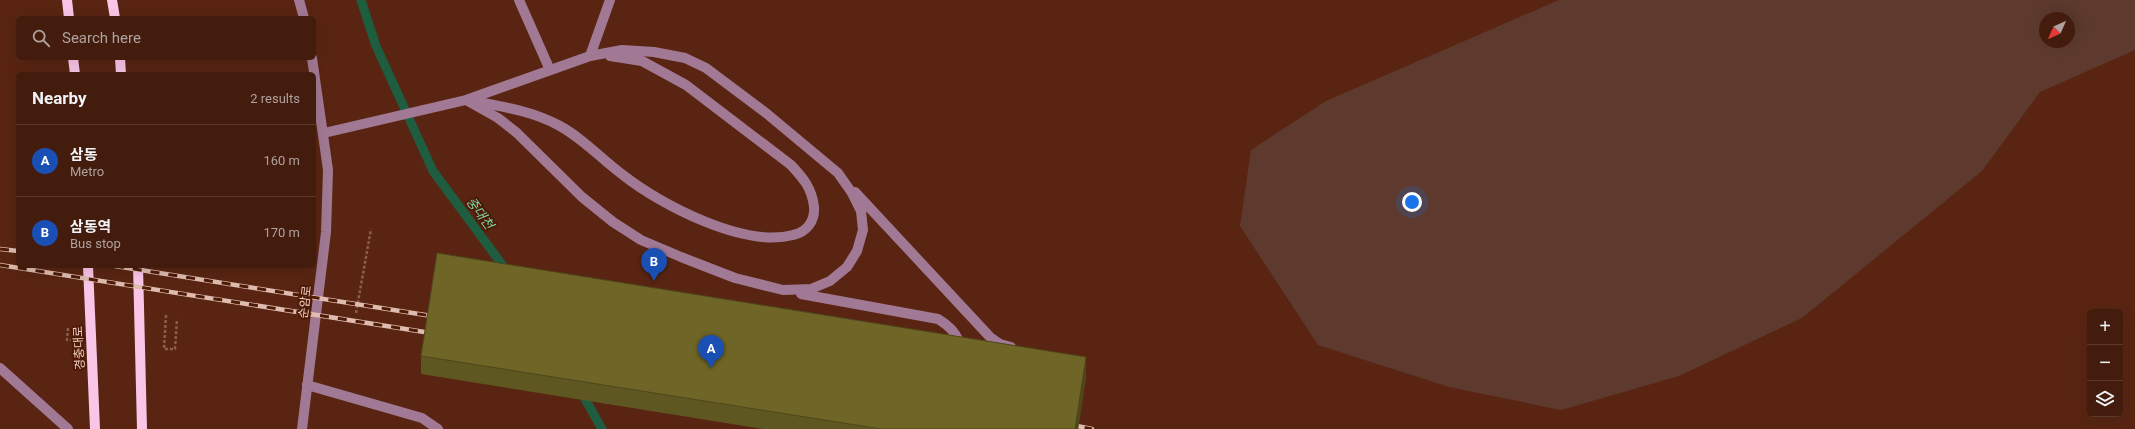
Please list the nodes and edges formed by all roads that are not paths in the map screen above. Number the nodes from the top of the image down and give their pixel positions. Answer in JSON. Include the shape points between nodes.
{"nodes":[{"id":1,"x":67,"y":0,"type":"edge"},
{"id":2,"x":112,"y":0,"type":"edge"},
{"id":3,"x":299,"y":0,"type":"edge"},
{"id":4,"x":519,"y":0,"type":"edge"},
{"id":5,"x":610,"y":0,"type":"edge"},
{"id":6,"x":69,"y":16,"type":"edge"},
{"id":7,"x":115,"y":16,"type":"edge"},
{"id":8,"x":303,"y":16,"type":"edge"},
{"id":9,"x":590,"y":56,"type":"junction"},
{"id":10,"x":73,"y":60,"type":"edge"},
{"id":11,"x":120,"y":60,"type":"edge"},
{"id":12,"x":312,"y":60,"type":"edge"},
{"id":13,"x":550,"y":70,"type":"junction"},
{"id":14,"x":75,"y":72,"type":"edge"},
{"id":15,"x":122,"y":72,"type":"edge"},
{"id":16,"x":314,"y":72,"type":"edge"},
{"id":17,"x":316,"y":83,"type":"edge"},
{"id":18,"x":466,"y":100,"type":"junction"},
{"id":19,"x":324,"y":133,"type":"junction"},
{"id":20,"x":838,"y":174,"type":"junction"},
{"id":21,"x":88,"y":268,"type":"edge"},
{"id":22,"x":138,"y":268,"type":"edge"},
{"id":23,"x":783,"y":290,"type":"junction"},
{"id":24,"x":1018,"y":349,"type":"edge"},
{"id":25,"x":962,"y":361,"type":"edge"},
{"id":26,"x":0,"y":368,"type":"edge"},
{"id":27,"x":307,"y":385,"type":"junction"},
{"id":28,"x":68,"y":429,"type":"edge"},
{"id":29,"x":95,"y":429,"type":"edge"},
{"id":30,"x":142,"y":429,"type":"edge"},
{"id":31,"x":302,"y":429,"type":"edge"},
{"id":32,"x":438,"y":429,"type":"edge"}],
"edges":[{"from":1,"to":6,"type":"main road"},
{"from":2,"to":7,"type":"main road"},
{"from":3,"to":8,"type":"street"},
{"from":4,"to":13,"type":"street"},
{"from":5,"to":9,"type":"street"},
{"from":9,"to":13,"type":"street"},
{"from":9,"to":18,"type":"street","via":[[628,58],[642,61],[660,70],[686,85],[791,165],[806,180],[813,195],[814,211],[810,226],[800,233],[780,239],[736,233],[691,216],[654,197],[578,138],[540,116]]},
{"from":9,"to":20,"type":"street","via":[[622,50],[654,52],[685,58],[706,68],[766,113]]},
{"from":10,"to":14,"type":"main road"},
{"from":11,"to":15,"type":"main road"},
{"from":12,"to":16,"type":"street","name":"순암로"},
{"from":13,"to":18,"type":"street"},
{"from":17,"to":19,"type":"street","name":"순암로"},
{"from":18,"to":19,"type":"street"},
{"from":18,"to":23,"type":"street","via":[[498,118],[537,151],[582,197],[641,240],[735,278]]},
{"from":19,"to":27,"type":"street","name":"순암로","via":[[328,170],[326,232]]},
{"from":20,"to":23,"type":"street","via":[[861,211],[863,230],[857,251],[847,267],[830,281],[811,289]]},
{"from":20,"to":24,"type":"street","via":[[990,337],[1000,344]]},
{"from":21,"to":29,"type":"main road","name":"경충대로"},
{"from":22,"to":30,"type":"main road"},
{"from":23,"to":25,"type":"street","via":[[938,319],[952,328],[959,340],[963,353]]},
{"from":26,"to":28,"type":"street"},
{"from":27,"to":31,"type":"street","name":"순암로"},
{"from":27,"to":32,"type":"street","via":[[422,418]]}]}
